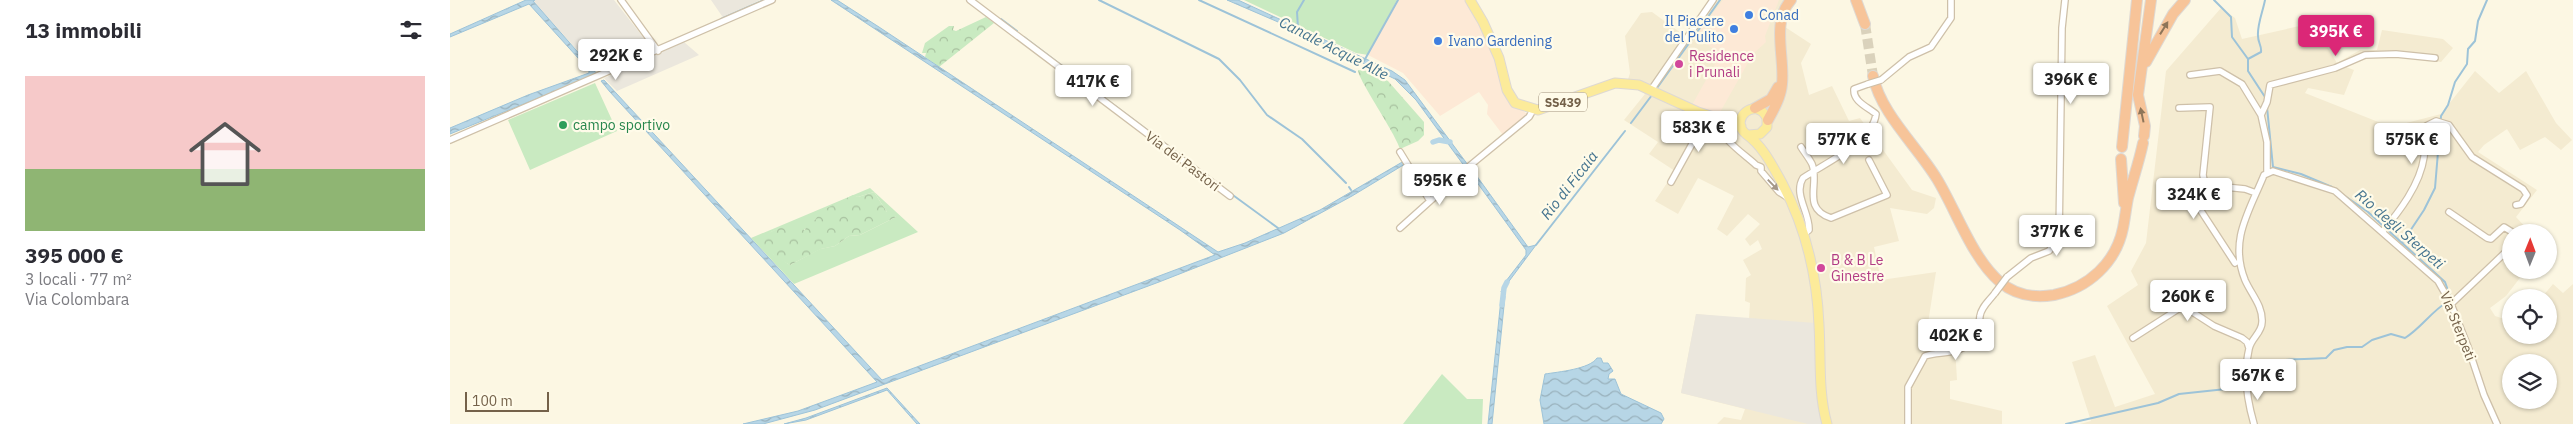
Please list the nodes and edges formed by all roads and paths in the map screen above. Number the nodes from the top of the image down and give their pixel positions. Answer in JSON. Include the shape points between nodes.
{"nodes":[{"id":1,"x":621,"y":0,"type":"edge"},
{"id":2,"x":772,"y":0,"type":"edge"},
{"id":3,"x":970,"y":0,"type":"edge"},
{"id":4,"x":1470,"y":0,"type":"edge"},
{"id":5,"x":1713,"y":0,"type":"edge"},
{"id":6,"x":1791,"y":0,"type":"edge"},
{"id":7,"x":1856,"y":0,"type":"edge"},
{"id":8,"x":1951,"y":0,"type":"edge"},
{"id":9,"x":2065,"y":0,"type":"edge"},
{"id":10,"x":2144,"y":0,"type":"edge"},
{"id":11,"x":2151,"y":0,"type":"edge"},
{"id":12,"x":2185,"y":0,"type":"edge"},
{"id":13,"x":2136,"y":4,"type":"edge"},
{"id":14,"x":1865,"y":24,"type":"tunnel mouth"},
{"id":15,"x":658,"y":51,"type":"junction"},
{"id":16,"x":2146,"y":55,"type":"junction"},
{"id":17,"x":2435,"y":58,"type":"dead end"},
{"id":18,"x":1782,"y":74,"type":"junction"},
{"id":19,"x":2190,"y":75,"type":"dead end"},
{"id":20,"x":1874,"y":80,"type":"junction"},
{"id":21,"x":1651,"y":90,"type":"junction"},
{"id":22,"x":1755,"y":108,"type":"junction"},
{"id":23,"x":2179,"y":108,"type":"dead end"},
{"id":24,"x":1532,"y":110,"type":"junction"},
{"id":25,"x":1744,"y":112,"type":"junction"},
{"id":26,"x":2126,"y":113,"type":"junction"},
{"id":27,"x":2262,"y":114,"type":"junction"},
{"id":28,"x":1715,"y":116,"type":"junction"},
{"id":29,"x":1767,"y":125,"type":"junction"},
{"id":30,"x":1740,"y":126,"type":"junction"},
{"id":31,"x":1749,"y":135,"type":"junction"},
{"id":32,"x":450,"y":140,"type":"edge"},
{"id":33,"x":1800,"y":147,"type":"dead end"},
{"id":34,"x":2122,"y":147,"type":"dead end"},
{"id":35,"x":1400,"y":152,"type":"dead end"},
{"id":36,"x":1768,"y":157,"type":"junction"},
{"id":37,"x":2121,"y":159,"type":"dead end"},
{"id":38,"x":1869,"y":160,"type":"dead end"},
{"id":39,"x":1761,"y":167,"type":"junction"},
{"id":40,"x":1812,"y":172,"type":"junction"},
{"id":41,"x":2267,"y":173,"type":"junction"},
{"id":42,"x":1671,"y":182,"type":"dead end"},
{"id":43,"x":2210,"y":186,"type":"junction"},
{"id":44,"x":2256,"y":193,"type":"junction"},
{"id":45,"x":1230,"y":196,"type":"dead end"},
{"id":46,"x":1790,"y":199,"type":"junction"},
{"id":47,"x":1430,"y":201,"type":"junction"},
{"id":48,"x":2516,"y":205,"type":"dead end"},
{"id":49,"x":2449,"y":212,"type":"dead end"},
{"id":50,"x":2125,"y":216,"type":"junction"},
{"id":51,"x":1400,"y":228,"type":"dead end"},
{"id":52,"x":2502,"y":229,"type":"edge"},
{"id":53,"x":2384,"y":230,"type":"junction"},
{"id":54,"x":1804,"y":234,"type":"junction"},
{"id":55,"x":2502,"y":255,"type":"edge"},
{"id":56,"x":2235,"y":263,"type":"dead end"},
{"id":57,"x":2450,"y":302,"type":"junction"},
{"id":58,"x":2133,"y":338,"type":"dead end"},
{"id":59,"x":2249,"y":348,"type":"junction"},
{"id":60,"x":1827,"y":424,"type":"edge"},
{"id":61,"x":1908,"y":424,"type":"edge"},
{"id":62,"x":2254,"y":424,"type":"edge"},
{"id":63,"x":2497,"y":424,"type":"edge"}],
"edges":[{"from":1,"to":15,"type":"street"},
{"from":2,"to":15,"type":"street"},
{"from":3,"to":45,"type":"street","name":"Via dei Pastori"},
{"from":4,"to":24,"type":"main road","number":"SS439","via":[[1499,58],[1511,98]]},
{"from":5,"to":21,"type":"street"},
{"from":6,"to":18,"type":"highway","via":[[1784,10],[1781,25]]},
{"from":7,"to":14,"type":"highway"},
{"from":8,"to":20,"type":"street","via":[[1951,18],[1931,47]]},
{"from":9,"to":61,"type":"street","bridge":true,"via":[[2059,238],[2049,251],[2031,258],[2007,277],[1982,308],[1977,340],[1960,349],[1925,356],[1908,387]]},
{"from":10,"to":26,"type":"highway","via":[[2132,101]]},
{"from":11,"to":16,"type":"highway"},
{"from":16,"to":12,"type":"highway","one_way":true},
{"from":13,"to":26,"type":"highway"},
{"from":15,"to":32,"type":"street"},
{"from":50,"to":16,"type":"highway","one_way":true,"via":[[2145,126],[2138,95]]},
{"from":17,"to":27,"type":"street","via":[[2396,54],[2357,56],[2352,62],[2335,68],[2270,85]]},
{"from":18,"to":22,"type":"highway","via":[[1771,99]]},
{"from":18,"to":29,"type":"highway","via":[[1781,91]]},
{"from":19,"to":27,"type":"street","via":[[2213,71],[2230,76],[2242,84]]},
{"from":20,"to":40,"type":"street","via":[[1854,89],[1859,102],[1876,114],[1871,131]]},
{"from":20,"to":50,"type":"highway","via":[[1886,107],[1936,178],[1986,266],[2005,286],[2034,296],[2063,293],[2083,285],[2112,255]]},
{"from":21,"to":24,"type":"main road","number":"SS439","via":[[1634,83],[1615,83],[1553,106]]},
{"from":21,"to":28,"type":"main road","number":"SS439"},
{"from":22,"to":25,"type":"main road"},
{"from":22,"to":29,"type":"main road","via":[[1764,112]]},
{"from":23,"to":43,"type":"street","via":[[2210,107],[2203,175],[2205,185]]},
{"from":24,"to":47,"type":"street","via":[[1528,117]]},
{"from":25,"to":28,"type":"main road"},
{"from":25,"to":30,"type":"main road"},
{"from":26,"to":34,"type":"highway"},
{"from":27,"to":41,"type":"street","via":[[2267,142]]},
{"from":28,"to":30,"type":"main road","number":"SS439"},
{"from":28,"to":39,"type":"street","via":[[1721,132]]},
{"from":28,"to":42,"type":"street"},
{"from":29,"to":31,"type":"main road","via":[[1758,135]]},
{"from":29,"to":36,"type":"main road"},
{"from":30,"to":31,"type":"main road"},
{"from":31,"to":36,"type":"main road"},
{"from":33,"to":40,"type":"street","via":[[1812,165]]},
{"from":35,"to":47,"type":"street"},
{"from":36,"to":39,"type":"street"},
{"from":36,"to":46,"type":"main road"},
{"from":37,"to":50,"type":"highway"},
{"from":38,"to":40,"type":"street","via":[[1887,196],[1831,218],[1821,215],[1814,202]]},
{"from":39,"to":46,"type":"street","one_way":true,"via":[[1767,180]]},
{"from":40,"to":54,"type":"street","via":[[1800,183],[1799,193],[1810,221],[1809,230]]},
{"from":41,"to":44,"type":"street"},
{"from":41,"to":53,"type":"street","name":"Via Sterpeti","via":[[2272,171],[2335,191]]},
{"from":43,"to":44,"type":"street"},
{"from":43,"to":56,"type":"street","via":[[2192,197]]},
{"from":44,"to":59,"type":"street","via":[[2238,249],[2238,263],[2262,311],[2260,331]]},
{"from":46,"to":54,"type":"main road"},
{"from":47,"to":51,"type":"street"},
{"from":48,"to":53,"type":"street","via":[[2525,200],[2523,189],[2472,157],[2449,125],[2438,121],[2426,126],[2423,137],[2425,156],[2420,172]]},
{"from":49,"to":52,"type":"street","via":[[2487,238]]},
{"from":53,"to":57,"type":"street","name":"Via Sterpeti","via":[[2438,280]]},
{"from":54,"to":60,"type":"main road","via":[[1818,306],[1822,396]]},
{"from":55,"to":57,"type":"street"},
{"from":57,"to":63,"type":"street","name":"Via Sterpeti"},
{"from":58,"to":59,"type":"street","via":[[2182,306],[2214,326],[2242,338]]},
{"from":59,"to":62,"type":"street","via":[[2246,397]]}]}
